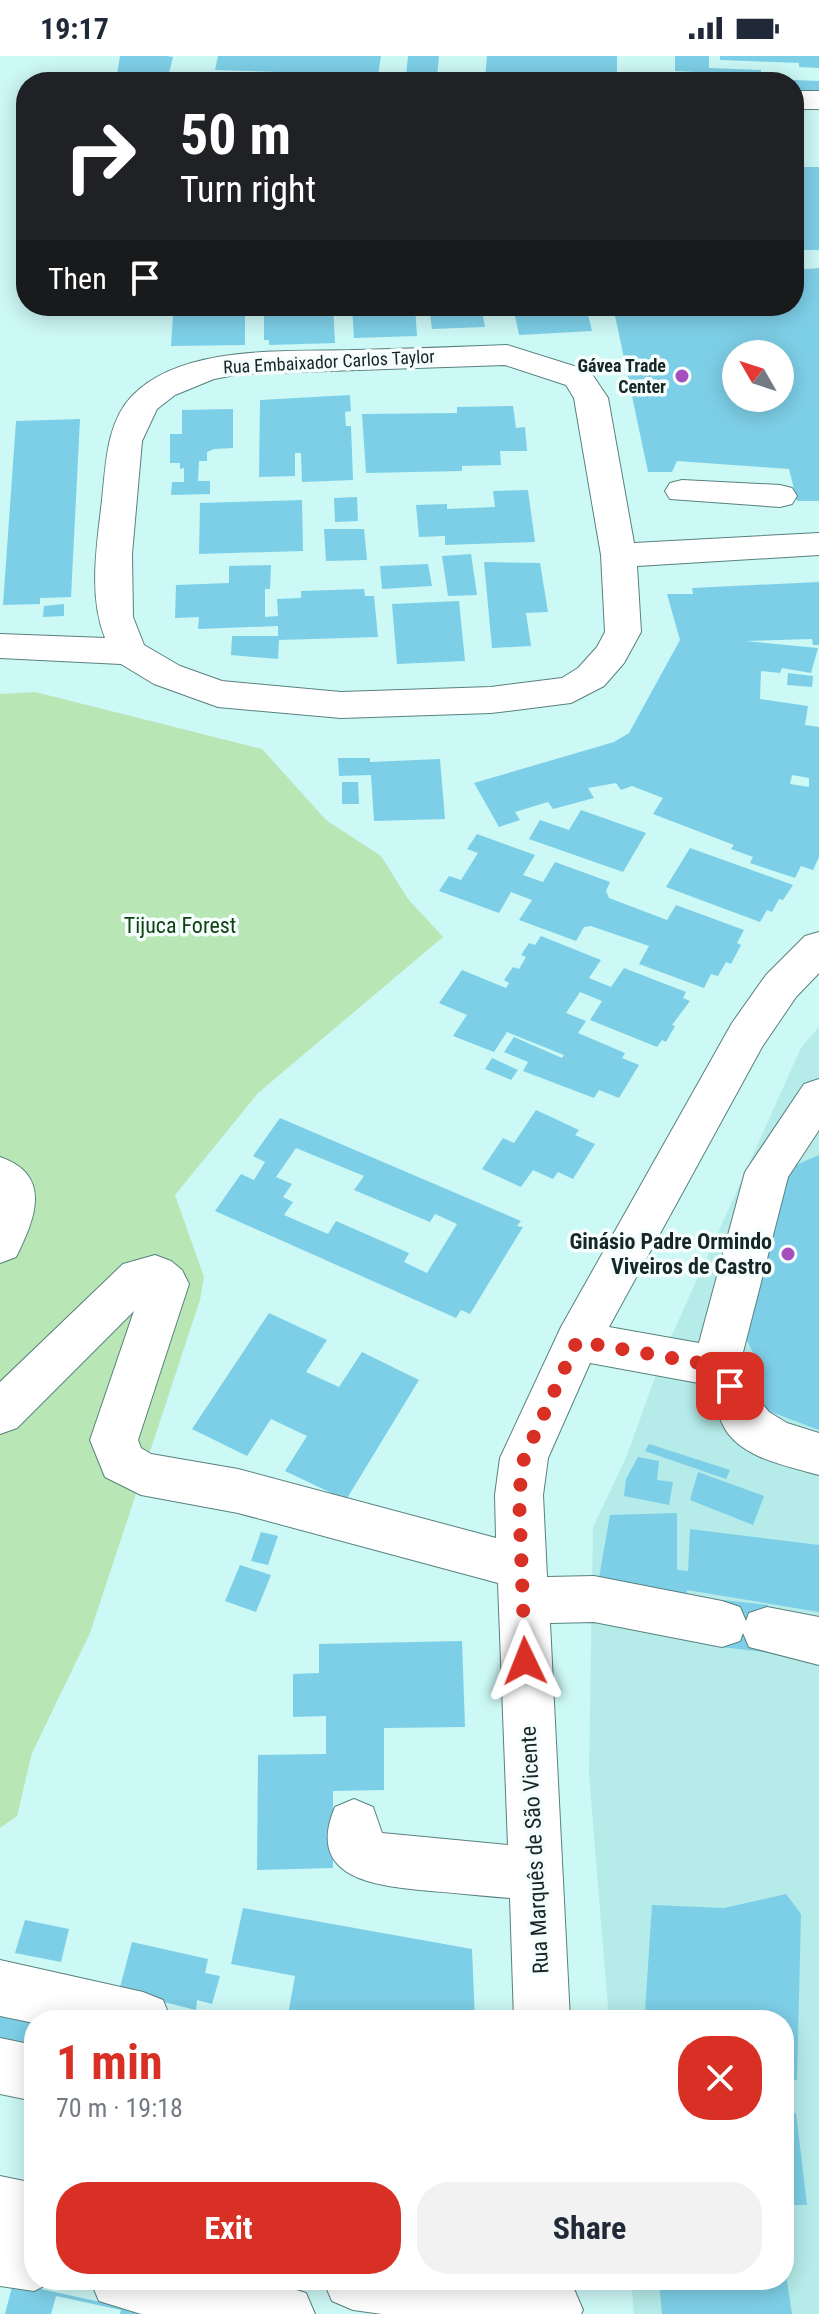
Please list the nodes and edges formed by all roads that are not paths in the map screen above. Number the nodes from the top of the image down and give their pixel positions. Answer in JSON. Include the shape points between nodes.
{"nodes":[{"id":1,"x":682,"y":491,"type":"dead end"},
{"id":2,"x":807,"y":545,"type":"edge"},
{"id":3,"x":619,"y":555,"type":"junction"},
{"id":4,"x":0,"y":646,"type":"edge"},
{"id":5,"x":129,"y":652,"type":"junction"},
{"id":6,"x":819,"y":947,"type":"edge"},
{"id":7,"x":819,"y":1096,"type":"edge"},
{"id":8,"x":0,"y":1175,"type":"edge"},
{"id":9,"x":0,"y":1244,"type":"edge"},
{"id":10,"x":577,"y":1341,"type":"junction"},
{"id":11,"x":716,"y":1366,"type":"junction"},
{"id":12,"x":0,"y":1413,"type":"edge"},
{"id":13,"x":819,"y":1454,"type":"edge"},
{"id":14,"x":522,"y":1584,"type":"junction"},
{"id":15,"x":819,"y":1641,"type":"edge"},
{"id":16,"x":354,"y":1825,"type":"dead end"},
{"id":17,"x":534,"y":1874,"type":"junction"},
{"id":18,"x":0,"y":1988,"type":"edge"},
{"id":19,"x":98,"y":2010,"type":"edge"},
{"id":20,"x":541,"y":2010,"type":"edge"},
{"id":21,"x":0,"y":2066,"type":"edge"},
{"id":22,"x":24,"y":2071,"type":"edge"},
{"id":23,"x":0,"y":2205,"type":"edge"},
{"id":24,"x":24,"y":2210,"type":"edge"},
{"id":25,"x":0,"y":2257,"type":"edge"},
{"id":26,"x":24,"y":2261,"type":"edge"},
{"id":27,"x":169,"y":2290,"type":"edge"},
{"id":28,"x":448,"y":2290,"type":"edge"},
{"id":29,"x":553,"y":2301,"type":"edge"},
{"id":30,"x":285,"y":2314,"type":"edge"}],
"edges":[{"from":1,"to":2,"type":"street","via":[[715,481],[775,484]]},
{"from":2,"to":3,"type":"street"},
{"from":3,"to":5,"type":"street","name":"Rua Embaixador Carlos Taylor","via":[[623,632],[591,677],[571,690],[491,700],[341,705],[218,694],[167,675]]},
{"from":3,"to":5,"type":"street","name":"Rua Embaixador Carlos Taylor","via":[[591,398],[578,378],[507,355],[336,358],[206,370],[163,388],[143,404],[125,441],[114,554],[115,617]]},
{"from":4,"to":5,"type":"street"},
{"from":6,"to":10,"type":"street","name":"Rua Marquês de São Vicente","via":[[781,986],[747,1035]]},
{"from":7,"to":11,"type":"street","via":[[767,1172]]},
{"from":8,"to":9,"type":"street","via":[[12,1185],[12,1213]]},
{"from":10,"to":11,"type":"street"},
{"from":10,"to":14,"type":"street","name":"Rua Marquês de São Vicente","via":[[524,1458],[519,1495]]},
{"from":11,"to":13,"type":"street","via":[[725,1372],[746,1420],[772,1439]]},
{"from":12,"to":14,"type":"street","via":[[139,1277],[155,1274],[166,1284],[114,1440],[122,1462],[141,1474],[238,1491]]},
{"from":14,"to":15,"type":"street"},
{"from":14,"to":17,"type":"street","name":"Rua Marquês de São Vicente"},
{"from":16,"to":17,"type":"street","via":[[356,1847],[374,1859]]},
{"from":17,"to":20,"type":"street","name":"Rua Marquês de São Vicente"},
{"from":18,"to":19,"type":"street"},
{"from":21,"to":22,"type":"street"},
{"from":23,"to":24,"type":"street"},
{"from":25,"to":26,"type":"street"},
{"from":27,"to":30,"type":"street"},
{"from":28,"to":29,"type":"street"}]}
